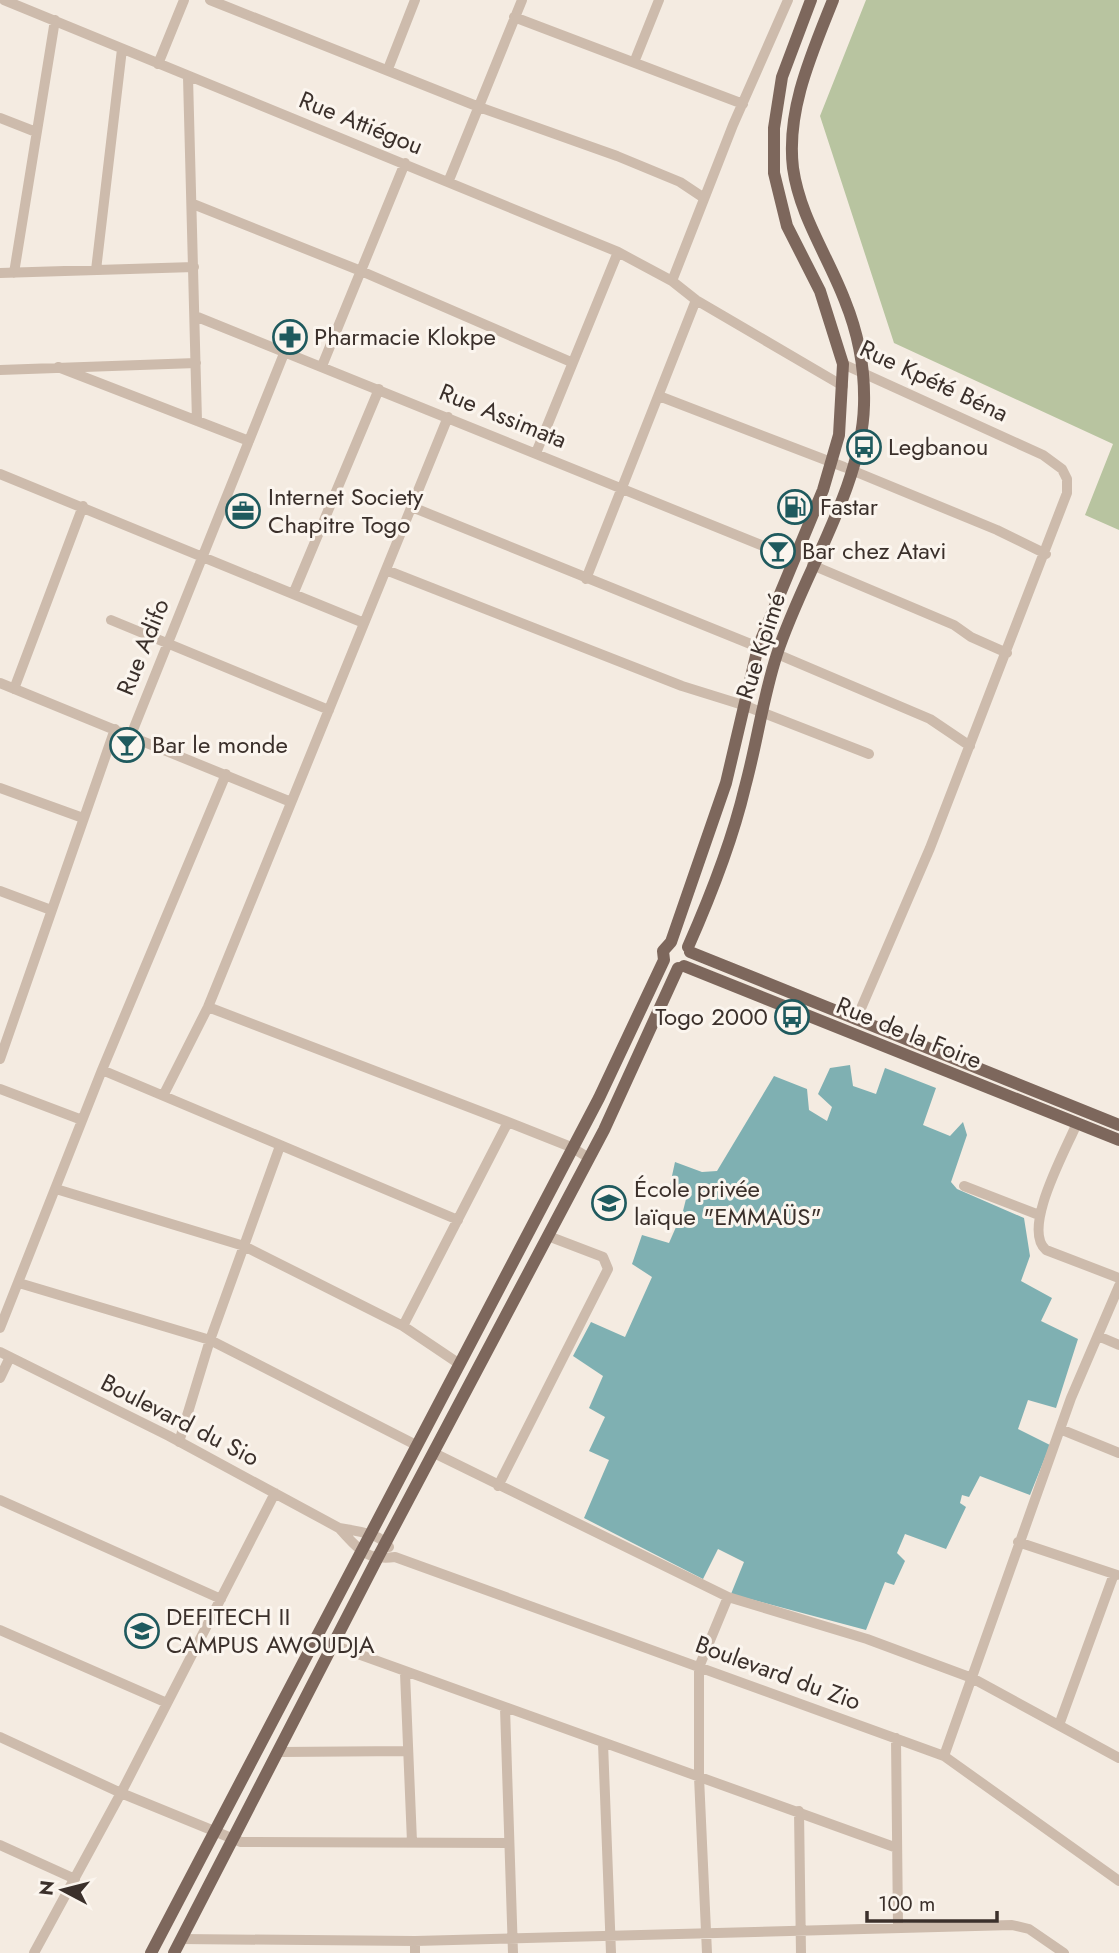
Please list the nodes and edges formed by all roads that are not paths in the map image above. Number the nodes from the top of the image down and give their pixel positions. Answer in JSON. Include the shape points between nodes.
{"nodes":[{"id":1,"x":4,"y":0,"type":"edge"},
{"id":2,"x":184,"y":0,"type":"edge"},
{"id":3,"x":210,"y":0,"type":"edge"},
{"id":4,"x":415,"y":0,"type":"edge"},
{"id":5,"x":522,"y":0,"type":"edge"},
{"id":6,"x":659,"y":0,"type":"edge"},
{"id":7,"x":788,"y":0,"type":"edge"},
{"id":8,"x":811,"y":0,"type":"edge"},
{"id":9,"x":833,"y":0,"type":"edge"},
{"id":10,"x":514,"y":17,"type":"junction"},
{"id":11,"x":55,"y":20,"type":"junction"},
{"id":12,"x":796,"y":34,"type":"junction"},
{"id":13,"x":815,"y":45,"type":"junction"},
{"id":14,"x":122,"y":49,"type":"junction"},
{"id":15,"x":635,"y":60,"type":"junction"},
{"id":16,"x":158,"y":64,"type":"junction"},
{"id":17,"x":388,"y":69,"type":"junction"},
{"id":18,"x":188,"y":77,"type":"junction"},
{"id":19,"x":743,"y":104,"type":"junction"},
{"id":20,"x":478,"y":107,"type":"junction"},
{"id":21,"x":0,"y":118,"type":"edge"},
{"id":22,"x":36,"y":132,"type":"junction"},
{"id":23,"x":405,"y":163,"type":"junction"},
{"id":24,"x":449,"y":180,"type":"junction"},
{"id":25,"x":704,"y":198,"type":"junction"},
{"id":26,"x":193,"y":204,"type":"junction"},
{"id":27,"x":618,"y":252,"type":"junction"},
{"id":28,"x":194,"y":267,"type":"junction"},
{"id":29,"x":96,"y":270,"type":"junction"},
{"id":30,"x":361,"y":271,"type":"junction"},
{"id":31,"x":14,"y":272,"type":"junction"},
{"id":32,"x":0,"y":273,"type":"edge"},
{"id":33,"x":672,"y":281,"type":"junction"},
{"id":34,"x":696,"y":300,"type":"junction"},
{"id":35,"x":195,"y":316,"type":"junction"},
{"id":36,"x":285,"y":351,"type":"junction"},
{"id":37,"x":572,"y":362,"type":"junction"},
{"id":38,"x":196,"y":363,"type":"junction"},
{"id":39,"x":843,"y":364,"type":"junction"},
{"id":40,"x":322,"y":366,"type":"junction"},
{"id":41,"x":58,"y":367,"type":"junction"},
{"id":42,"x":0,"y":370,"type":"edge"},
{"id":43,"x":864,"y":375,"type":"junction"},
{"id":44,"x":844,"y":386,"type":"junction"},
{"id":45,"x":379,"y":389,"type":"junction"},
{"id":46,"x":659,"y":396,"type":"junction"},
{"id":47,"x":448,"y":417,"type":"junction"},
{"id":48,"x":197,"y":421,"type":"junction"},
{"id":49,"x":248,"y":441,"type":"junction"},
{"id":50,"x":536,"y":453,"type":"junction"},
{"id":51,"x":834,"y":463,"type":"junction"},
{"id":52,"x":852,"y":470,"type":"junction"},
{"id":53,"x":0,"y":474,"type":"edge"},
{"id":54,"x":623,"y":487,"type":"junction"},
{"id":55,"x":83,"y":506,"type":"junction"},
{"id":56,"x":412,"y":507,"type":"junction"},
{"id":57,"x":1046,"y":554,"type":"junction"},
{"id":58,"x":202,"y":555,"type":"junction"},
{"id":59,"x":793,"y":558,"type":"junction"},
{"id":60,"x":812,"y":565,"type":"junction"},
{"id":61,"x":386,"y":570,"type":"junction"},
{"id":62,"x":586,"y":579,"type":"junction"},
{"id":63,"x":294,"y":592,"type":"junction"},
{"id":64,"x":111,"y":620,"type":"dead end"},
{"id":65,"x":364,"y":623,"type":"junction"},
{"id":66,"x":166,"y":643,"type":"junction"},
{"id":67,"x":758,"y":648,"type":"junction"},
{"id":68,"x":1007,"y":653,"type":"junction"},
{"id":69,"x":777,"y":654,"type":"junction"},
{"id":70,"x":0,"y":683,"type":"edge"},
{"id":71,"x":14,"y":689,"type":"junction"},
{"id":72,"x":743,"y":705,"type":"junction"},
{"id":73,"x":328,"y":710,"type":"junction"},
{"id":74,"x":761,"y":711,"type":"junction"},
{"id":75,"x":115,"y":729,"type":"junction"},
{"id":76,"x":131,"y":736,"type":"junction"},
{"id":77,"x":970,"y":746,"type":"junction"},
{"id":78,"x":869,"y":754,"type":"dead end"},
{"id":79,"x":226,"y":774,"type":"junction"},
{"id":80,"x":0,"y":788,"type":"edge"},
{"id":81,"x":291,"y":802,"type":"junction"},
{"id":82,"x":83,"y":818,"type":"junction"},
{"id":83,"x":0,"y":891,"type":"edge"},
{"id":84,"x":51,"y":910,"type":"junction"},
{"id":85,"x":671,"y":942,"type":"junction"},
{"id":86,"x":689,"y":949,"type":"junction"},
{"id":87,"x":664,"y":960,"type":"junction"},
{"id":88,"x":681,"y":967,"type":"junction"},
{"id":89,"x":208,"y":1007,"type":"junction"},
{"id":90,"x":856,"y":1020,"type":"junction"},
{"id":91,"x":0,"y":1059,"type":"edge"},
{"id":92,"x":102,"y":1070,"type":"junction"},
{"id":93,"x":0,"y":1089,"type":"edge"},
{"id":94,"x":164,"y":1094,"type":"junction"},
{"id":95,"x":82,"y":1120,"type":"junction"},
{"id":96,"x":508,"y":1122,"type":"junction"},
{"id":97,"x":1077,"y":1123,"type":"junction"},
{"id":98,"x":1119,"y":1125,"type":"edge"},
{"id":99,"x":1119,"y":1140,"type":"edge"},
{"id":100,"x":280,"y":1146,"type":"junction"},
{"id":101,"x":572,"y":1147,"type":"junction"},
{"id":102,"x":589,"y":1158,"type":"junction"},
{"id":103,"x":964,"y":1186,"type":"dead end"},
{"id":104,"x":56,"y":1189,"type":"junction"},
{"id":105,"x":1039,"y":1215,"type":"junction"},
{"id":106,"x":458,"y":1220,"type":"junction"},
{"id":107,"x":548,"y":1236,"type":"junction"},
{"id":108,"x":244,"y":1246,"type":"junction"},
{"id":109,"x":1119,"y":1278,"type":"edge"},
{"id":110,"x":19,"y":1283,"type":"junction"},
{"id":111,"x":1119,"y":1286,"type":"edge"},
{"id":112,"x":403,"y":1326,"type":"junction"},
{"id":113,"x":0,"y":1328,"type":"edge"},
{"id":114,"x":1098,"y":1336,"type":"junction"},
{"id":115,"x":210,"y":1340,"type":"junction"},
{"id":116,"x":1119,"y":1345,"type":"edge"},
{"id":117,"x":5,"y":1354,"type":"edge"},
{"id":118,"x":458,"y":1363,"type":"junction"},
{"id":119,"x":0,"y":1378,"type":"edge"},
{"id":120,"x":1060,"y":1429,"type":"junction"},
{"id":121,"x":179,"y":1442,"type":"junction"},
{"id":122,"x":415,"y":1445,"type":"junction"},
{"id":123,"x":434,"y":1453,"type":"junction"},
{"id":124,"x":1119,"y":1453,"type":"edge"},
{"id":125,"x":498,"y":1486,"type":"junction"},
{"id":126,"x":275,"y":1493,"type":"junction"},
{"id":127,"x":0,"y":1500,"type":"edge"},
{"id":128,"x":339,"y":1528,"type":"junction"},
{"id":129,"x":369,"y":1534,"type":"junction"},
{"id":130,"x":386,"y":1542,"type":"junction"},
{"id":131,"x":1018,"y":1542,"type":"junction"},
{"id":132,"x":360,"y":1550,"type":"junction"},
{"id":133,"x":395,"y":1557,"type":"junction"},
{"id":134,"x":377,"y":1559,"type":"junction"},
{"id":135,"x":1116,"y":1575,"type":"edge"},
{"id":136,"x":728,"y":1597,"type":"junction"},
{"id":137,"x":220,"y":1599,"type":"junction"},
{"id":138,"x":0,"y":1630,"type":"edge"},
{"id":139,"x":333,"y":1645,"type":"junction"},
{"id":140,"x":699,"y":1667,"type":"junction"},
{"id":141,"x":405,"y":1673,"type":"junction"},
{"id":142,"x":972,"y":1678,"type":"junction"},
{"id":143,"x":167,"y":1703,"type":"junction"},
{"id":144,"x":505,"y":1708,"type":"junction"},
{"id":145,"x":1059,"y":1725,"type":"junction"},
{"id":146,"x":0,"y":1737,"type":"edge"},
{"id":147,"x":896,"y":1738,"type":"junction"},
{"id":148,"x":603,"y":1742,"type":"junction"},
{"id":149,"x":408,"y":1751,"type":"junction"},
{"id":150,"x":279,"y":1752,"type":"junction"},
{"id":151,"x":944,"y":1756,"type":"junction"},
{"id":152,"x":1119,"y":1758,"type":"edge"},
{"id":153,"x":698,"y":1777,"type":"junction"},
{"id":154,"x":121,"y":1793,"type":"junction"},
{"id":155,"x":799,"y":1811,"type":"junction"},
{"id":156,"x":213,"y":1833,"type":"junction"},
{"id":157,"x":233,"y":1840,"type":"junction"},
{"id":158,"x":412,"y":1842,"type":"junction"},
{"id":159,"x":509,"y":1843,"type":"junction"},
{"id":160,"x":0,"y":1845,"type":"edge"},
{"id":161,"x":897,"y":1848,"type":"junction"},
{"id":162,"x":75,"y":1879,"type":"junction"},
{"id":163,"x":1119,"y":1881,"type":"edge"},
{"id":164,"x":898,"y":1928,"type":"junction"},
{"id":165,"x":799,"y":1930,"type":"junction"},
{"id":166,"x":706,"y":1933,"type":"junction"},
{"id":167,"x":611,"y":1935,"type":"junction"},
{"id":168,"x":513,"y":1937,"type":"junction"},
{"id":169,"x":181,"y":1939,"type":"junction"},
{"id":170,"x":415,"y":1941,"type":"junction"},
{"id":171,"x":318,"y":1947,"type":"edge"},
{"id":172,"x":34,"y":1953,"type":"edge"},
{"id":173,"x":151,"y":1953,"type":"edge"},
{"id":174,"x":174,"y":1953,"type":"edge"},
{"id":175,"x":415,"y":1953,"type":"edge"},
{"id":176,"x":513,"y":1953,"type":"edge"},
{"id":177,"x":611,"y":1953,"type":"edge"},
{"id":178,"x":707,"y":1953,"type":"edge"},
{"id":179,"x":801,"y":1953,"type":"edge"},
{"id":180,"x":1064,"y":1953,"type":"edge"}],
"edges":[{"from":1,"to":11,"type":"street","name":"Rue Attiégou"},
{"from":2,"to":16,"type":"street"},
{"from":3,"to":17,"type":"street"},
{"from":4,"to":17,"type":"street"},
{"from":5,"to":10,"type":"street"},
{"from":6,"to":15,"type":"street"},
{"from":7,"to":19,"type":"street"},
{"from":8,"to":12,"type":"main road"},
{"from":9,"to":13,"type":"main road","name":"Rue Kpimé"},
{"from":10,"to":15,"type":"street"},
{"from":10,"to":20,"type":"street"},
{"from":11,"to":14,"type":"street","name":"Rue Attiégou"},
{"from":11,"to":22,"type":"street"},
{"from":12,"to":13,"type":"main road"},
{"from":12,"to":39,"type":"main road","name":"Rue Kpété Béna","via":[[775,107],[774,173],[787,226],[820,291]]},
{"from":13,"to":43,"type":"main road","name":"Rue Kpimé","via":[[796,115],[793,167],[806,217],[845,301]]},
{"from":14,"to":16,"type":"street","name":"Rue Attiégou"},
{"from":14,"to":29,"type":"street"},
{"from":15,"to":19,"type":"street"},
{"from":16,"to":18,"type":"street","name":"Rue Attiégou"},
{"from":17,"to":20,"type":"street"},
{"from":18,"to":23,"type":"street","name":"Rue Attiégou"},
{"from":18,"to":26,"type":"street"},
{"from":19,"to":25,"type":"street"},
{"from":20,"to":24,"type":"street"},
{"from":20,"to":25,"type":"street","via":[[617,156],[680,182]]},
{"from":21,"to":22,"type":"street"},
{"from":22,"to":31,"type":"street"},
{"from":23,"to":24,"type":"street","name":"Rue Attiégou"},
{"from":23,"to":30,"type":"street"},
{"from":24,"to":27,"type":"street","name":"Rue Attiégou"},
{"from":25,"to":33,"type":"street"},
{"from":26,"to":28,"type":"street"},
{"from":26,"to":30,"type":"street"},
{"from":27,"to":33,"type":"street","name":"Rue Attiégou"},
{"from":27,"to":37,"type":"street"},
{"from":28,"to":29,"type":"street"},
{"from":28,"to":35,"type":"street"},
{"from":29,"to":31,"type":"street"},
{"from":30,"to":37,"type":"street"},
{"from":30,"to":40,"type":"street"},
{"from":31,"to":32,"type":"street"},
{"from":33,"to":34,"type":"street","name":"Rue Attiégou"},
{"from":34,"to":44,"type":"street","name":"Rue Attiégou"},
{"from":34,"to":46,"type":"street"},
{"from":35,"to":36,"type":"street","name":"Rue Assimata"},
{"from":35,"to":38,"type":"street"},
{"from":36,"to":40,"type":"street","name":"Rue Assimata"},
{"from":36,"to":49,"type":"street","name":"Rue Adifo"},
{"from":37,"to":50,"type":"street"},
{"from":38,"to":41,"type":"street"},
{"from":38,"to":48,"type":"street"},
{"from":39,"to":43,"type":"street","name":"Rue Kpété Béna"},
{"from":39,"to":44,"type":"main road"},
{"from":40,"to":45,"type":"street","name":"Rue Assimata"},
{"from":41,"to":42,"type":"street"},
{"from":41,"to":48,"type":"street"},
{"from":43,"to":52,"type":"main road","name":"Rue Kpimé","via":[[862,429]]},
{"from":43,"to":57,"type":"street","name":"Rue Kpété Béna","via":[[1043,455],[1062,469],[1067,493]]},
{"from":44,"to":51,"type":"main road"},
{"from":45,"to":47,"type":"street","name":"Rue Assimata"},
{"from":45,"to":63,"type":"street"},
{"from":46,"to":51,"type":"street"},
{"from":46,"to":54,"type":"street"},
{"from":47,"to":50,"type":"street","name":"Rue Assimata"},
{"from":47,"to":56,"type":"street"},
{"from":48,"to":49,"type":"street"},
{"from":49,"to":58,"type":"street","name":"Rue Adifo"},
{"from":50,"to":54,"type":"street","name":"Rue Assimata"},
{"from":51,"to":52,"type":"street"},
{"from":51,"to":59,"type":"main road"},
{"from":52,"to":57,"type":"street"},
{"from":52,"to":60,"type":"main road","name":"Rue Kpimé"},
{"from":53,"to":55,"type":"street"},
{"from":54,"to":59,"type":"street","name":"Rue Assimata"},
{"from":54,"to":62,"type":"street"},
{"from":55,"to":58,"type":"street"},
{"from":55,"to":71,"type":"street"},
{"from":56,"to":61,"type":"street"},
{"from":56,"to":62,"type":"street"},
{"from":57,"to":68,"type":"street"},
{"from":58,"to":63,"type":"street"},
{"from":58,"to":66,"type":"street","name":"Rue Adifo"},
{"from":59,"to":67,"type":"main road"},
{"from":60,"to":68,"type":"street","via":[[954,625]]},
{"from":60,"to":69,"type":"main road","name":"Rue Kpimé"},
{"from":61,"to":65,"type":"street"},
{"from":61,"to":72,"type":"street","via":[[682,686]]},
{"from":62,"to":67,"type":"street"},
{"from":63,"to":65,"type":"street"},
{"from":64,"to":66,"type":"street"},
{"from":65,"to":73,"type":"street"},
{"from":66,"to":73,"type":"street"},
{"from":66,"to":76,"type":"street","name":"Rue Adifo"},
{"from":67,"to":72,"type":"main road"},
{"from":68,"to":77,"type":"street"},
{"from":69,"to":74,"type":"main road","name":"Rue Kpimé"},
{"from":69,"to":77,"type":"street","via":[[930,719]]},
{"from":70,"to":71,"type":"street"},
{"from":71,"to":75,"type":"street"},
{"from":72,"to":74,"type":"street"},
{"from":72,"to":85,"type":"main road","via":[[715,818]]},
{"from":73,"to":81,"type":"street"},
{"from":74,"to":78,"type":"street"},
{"from":74,"to":86,"type":"main road","name":"Rue Kpimé","via":[[734,826]]},
{"from":75,"to":76,"type":"street","name":"Rue Adifo"},
{"from":75,"to":82,"type":"street","name":"Rue Adifo"},
{"from":76,"to":79,"type":"street"},
{"from":77,"to":90,"type":"street"},
{"from":79,"to":81,"type":"street"},
{"from":79,"to":92,"type":"street"},
{"from":80,"to":82,"type":"street"},
{"from":81,"to":89,"type":"street"},
{"from":82,"to":84,"type":"street","name":"Rue Adifo"},
{"from":83,"to":84,"type":"street"},
{"from":84,"to":91,"type":"street","name":"Rue Adifo"},
{"from":85,"to":86,"type":"main road","via":[[680,941]]},
{"from":85,"to":87,"type":"main road","via":[[664,948]]},
{"from":86,"to":88,"type":"main road"},
{"from":86,"to":90,"type":"main road"},
{"from":87,"to":88,"type":"main road"},
{"from":87,"to":101,"type":"main road"},
{"from":88,"to":97,"type":"main road","name":"Rue de la Foire"},
{"from":88,"to":102,"type":"main road"},
{"from":89,"to":94,"type":"street"},
{"from":89,"to":96,"type":"street"},
{"from":90,"to":98,"type":"main road"},
{"from":92,"to":94,"type":"street"},
{"from":92,"to":95,"type":"street"},
{"from":93,"to":95,"type":"street"},
{"from":94,"to":100,"type":"street"},
{"from":95,"to":104,"type":"street"},
{"from":96,"to":101,"type":"street"},
{"from":96,"to":106,"type":"street"},
{"from":97,"to":99,"type":"main road","name":"Rue de la Foire"},
{"from":97,"to":105,"type":"street"},
{"from":100,"to":106,"type":"street"},
{"from":100,"to":108,"type":"street"},
{"from":101,"to":102,"type":"street"},
{"from":101,"to":118,"type":"main road"},
{"from":102,"to":107,"type":"main road"},
{"from":103,"to":105,"type":"street"},
{"from":104,"to":108,"type":"street"},
{"from":104,"to":110,"type":"street"},
{"from":105,"to":109,"type":"street","via":[[1039,1241],[1046,1250]]},
{"from":106,"to":112,"type":"street"},
{"from":107,"to":123,"type":"main road"},
{"from":107,"to":125,"type":"street","via":[[603,1257],[608,1269]]},
{"from":108,"to":112,"type":"street"},
{"from":108,"to":115,"type":"street"},
{"from":110,"to":113,"type":"street"},
{"from":110,"to":115,"type":"street"},
{"from":111,"to":114,"type":"street"},
{"from":112,"to":118,"type":"street"},
{"from":114,"to":116,"type":"street"},
{"from":114,"to":120,"type":"street"},
{"from":115,"to":121,"type":"street"},
{"from":115,"to":122,"type":"street"},
{"from":117,"to":119,"type":"street"},
{"from":117,"to":121,"type":"street","name":"Boulevard du Sio"},
{"from":118,"to":122,"type":"main road"},
{"from":120,"to":124,"type":"street"},
{"from":120,"to":131,"type":"street"},
{"from":121,"to":126,"type":"street","name":"Boulevard du Sio"},
{"from":122,"to":129,"type":"main road"},
{"from":123,"to":125,"type":"street"},
{"from":123,"to":130,"type":"main road"},
{"from":125,"to":136,"type":"street"},
{"from":126,"to":128,"type":"street","name":"Boulevard du Sio"},
{"from":126,"to":137,"type":"street"},
{"from":127,"to":137,"type":"street"},
{"from":128,"to":129,"type":"street","name":"Boulevard du Sio"},
{"from":128,"to":132,"type":"street","name":"Boulevard du Sio"},
{"from":129,"to":130,"type":"street","name":"Boulevard du Sio"},
{"from":129,"to":132,"type":"main road"},
{"from":130,"to":133,"type":"street"},
{"from":130,"to":134,"type":"main road"},
{"from":131,"to":135,"type":"street"},
{"from":131,"to":142,"type":"street"},
{"from":132,"to":134,"type":"street","name":"Boulevard du Sio"},
{"from":132,"to":156,"type":"main road"},
{"from":133,"to":134,"type":"street","name":"Boulevard du Zio"},
{"from":133,"to":140,"type":"street","name":"Boulevard du Zio"},
{"from":134,"to":139,"type":"main road"},
{"from":135,"to":145,"type":"street"},
{"from":136,"to":140,"type":"street"},
{"from":136,"to":142,"type":"street","via":[[867,1639]]},
{"from":137,"to":143,"type":"street"},
{"from":138,"to":143,"type":"street"},
{"from":139,"to":141,"type":"street"},
{"from":139,"to":150,"type":"main road"},
{"from":140,"to":147,"type":"street","name":"Boulevard du Zio"},
{"from":140,"to":153,"type":"street"},
{"from":141,"to":144,"type":"street"},
{"from":141,"to":149,"type":"street"},
{"from":142,"to":145,"type":"street"},
{"from":142,"to":151,"type":"street"},
{"from":143,"to":154,"type":"street"},
{"from":144,"to":148,"type":"street"},
{"from":144,"to":159,"type":"street"},
{"from":145,"to":152,"type":"street"},
{"from":146,"to":154,"type":"street"},
{"from":147,"to":151,"type":"street","name":"Boulevard du Zio"},
{"from":147,"to":161,"type":"street"},
{"from":148,"to":153,"type":"street"},
{"from":148,"to":167,"type":"street"},
{"from":149,"to":150,"type":"street"},
{"from":149,"to":158,"type":"street"},
{"from":150,"to":157,"type":"main road"},
{"from":151,"to":163,"type":"street","name":"Boulevard du Zio"},
{"from":153,"to":155,"type":"street"},
{"from":153,"to":166,"type":"street"},
{"from":154,"to":156,"type":"street"},
{"from":154,"to":162,"type":"street"},
{"from":155,"to":161,"type":"street"},
{"from":155,"to":165,"type":"street"},
{"from":156,"to":157,"type":"street"},
{"from":156,"to":173,"type":"main road"},
{"from":157,"to":158,"type":"street"},
{"from":157,"to":169,"type":"main road"},
{"from":158,"to":159,"type":"street"},
{"from":159,"to":168,"type":"street"},
{"from":160,"to":162,"type":"street"},
{"from":161,"to":164,"type":"street"},
{"from":162,"to":172,"type":"street"},
{"from":164,"to":165,"type":"street"},
{"from":164,"to":180,"type":"street","via":[[1019,1926]]},
{"from":165,"to":166,"type":"street"},
{"from":165,"to":179,"type":"street"},
{"from":166,"to":167,"type":"street"},
{"from":166,"to":178,"type":"street"},
{"from":167,"to":168,"type":"street"},
{"from":167,"to":177,"type":"street"},
{"from":168,"to":170,"type":"street"},
{"from":168,"to":176,"type":"street"},
{"from":169,"to":171,"type":"street"},
{"from":169,"to":174,"type":"main road"},
{"from":170,"to":171,"type":"street"},
{"from":170,"to":175,"type":"street"}]}
